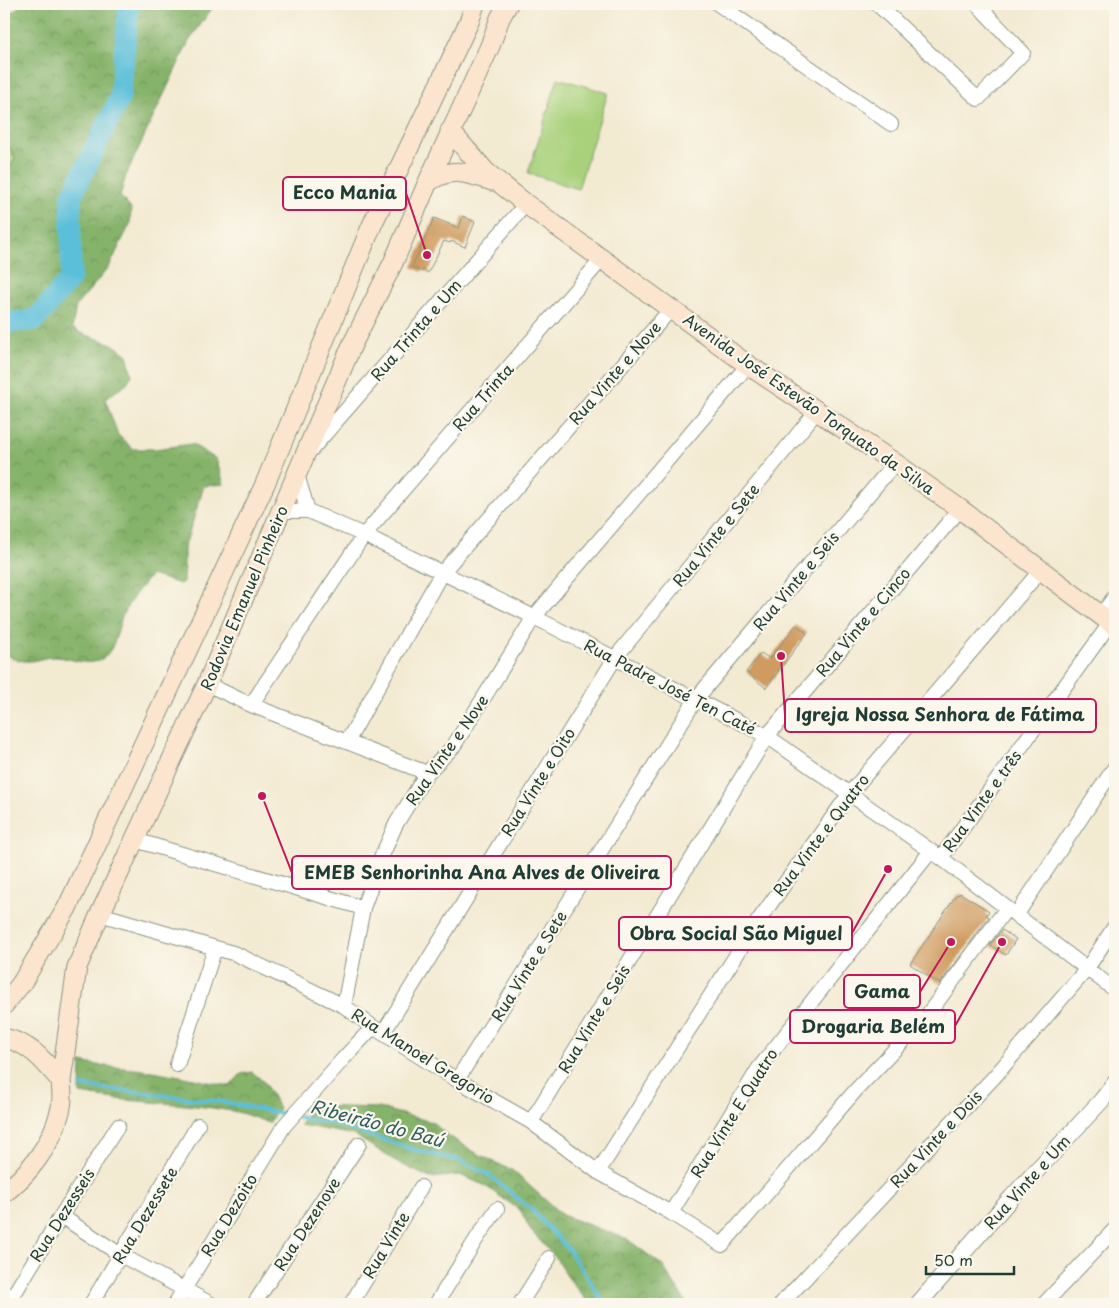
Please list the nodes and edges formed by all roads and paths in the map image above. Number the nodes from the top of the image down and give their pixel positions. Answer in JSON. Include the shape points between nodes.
{"nodes":[{"id":1,"x":475,"y":4,"type":"edge"},
{"id":2,"x":718,"y":4,"type":"edge"},
{"id":3,"x":877,"y":4,"type":"edge"},
{"id":4,"x":977,"y":4,"type":"edge"},
{"id":5,"x":508,"y":5,"type":"edge"},
{"id":6,"x":890,"y":124,"type":"dead end"},
{"id":7,"x":450,"y":132,"type":"junction"},
{"id":8,"x":428,"y":182,"type":"junction"},
{"id":9,"x":501,"y":184,"type":"junction"},
{"id":10,"x":526,"y":204,"type":"junction"},
{"id":11,"x":602,"y":259,"type":"junction"},
{"id":12,"x":672,"y":309,"type":"junction"},
{"id":13,"x":748,"y":365,"type":"junction"},
{"id":14,"x":816,"y":412,"type":"junction"},
{"id":15,"x":305,"y":456,"type":"junction"},
{"id":16,"x":895,"y":463,"type":"junction"},
{"id":17,"x":297,"y":475,"type":"junction"},
{"id":18,"x":960,"y":509,"type":"junction"},
{"id":19,"x":282,"y":511,"type":"junction"},
{"id":20,"x":308,"y":511,"type":"junction"},
{"id":21,"x":364,"y":536,"type":"junction"},
{"id":22,"x":1041,"y":570,"type":"junction"},
{"id":23,"x":441,"y":574,"type":"junction"},
{"id":24,"x":1115,"y":596,"type":"edge"},
{"id":25,"x":534,"y":617,"type":"junction"},
{"id":26,"x":1109,"y":620,"type":"edge"},
{"id":27,"x":615,"y":658,"type":"junction"},
{"id":28,"x":207,"y":684,"type":"junction"},
{"id":29,"x":696,"y":699,"type":"junction"},
{"id":30,"x":251,"y":705,"type":"junction"},
{"id":31,"x":767,"y":736,"type":"junction"},
{"id":32,"x":348,"y":742,"type":"junction"},
{"id":33,"x":1115,"y":767,"type":"edge"},
{"id":34,"x":427,"y":773,"type":"junction"},
{"id":35,"x":850,"y":794,"type":"junction"},
{"id":36,"x":135,"y":840,"type":"junction"},
{"id":37,"x":936,"y":854,"type":"junction"},
{"id":38,"x":363,"y":908,"type":"junction"},
{"id":39,"x":1012,"y":911,"type":"junction"},
{"id":40,"x":100,"y":914,"type":"junction"},
{"id":41,"x":1115,"y":926,"type":"edge"},
{"id":42,"x":215,"y":948,"type":"junction"},
{"id":43,"x":1086,"y":970,"type":"junction"},
{"id":44,"x":1115,"y":990,"type":"edge"},
{"id":45,"x":4,"y":1005,"type":"edge"},
{"id":46,"x":344,"y":1006,"type":"junction"},
{"id":47,"x":378,"y":1030,"type":"junction"},
{"id":48,"x":4,"y":1038,"type":"edge"},
{"id":49,"x":177,"y":1065,"type":"dead end"},
{"id":50,"x":457,"y":1080,"type":"junction"},
{"id":51,"x":61,"y":1081,"type":"junction"},
{"id":52,"x":1115,"y":1083,"type":"edge"},
{"id":53,"x":531,"y":1122,"type":"junction"},
{"id":54,"x":198,"y":1125,"type":"dead end"},
{"id":55,"x":118,"y":1126,"type":"dead end"},
{"id":56,"x":359,"y":1144,"type":"dead end"},
{"id":57,"x":598,"y":1172,"type":"junction"},
{"id":58,"x":421,"y":1187,"type":"dead end"},
{"id":59,"x":4,"y":1193,"type":"edge"},
{"id":60,"x":497,"y":1209,"type":"dead end"},
{"id":61,"x":671,"y":1213,"type":"junction"},
{"id":62,"x":61,"y":1216,"type":"junction"},
{"id":63,"x":1115,"y":1228,"type":"edge"},
{"id":64,"x":122,"y":1255,"type":"junction"},
{"id":65,"x":549,"y":1258,"type":"dead end"},
{"id":66,"x":184,"y":1289,"type":"junction"},
{"id":67,"x":8,"y":1304,"type":"edge"},
{"id":68,"x":91,"y":1304,"type":"edge"},
{"id":69,"x":175,"y":1304,"type":"edge"},
{"id":70,"x":211,"y":1304,"type":"edge"},
{"id":71,"x":254,"y":1304,"type":"edge"},
{"id":72,"x":351,"y":1304,"type":"edge"},
{"id":73,"x":436,"y":1304,"type":"edge"},
{"id":74,"x":520,"y":1304,"type":"edge"},
{"id":75,"x":781,"y":1304,"type":"edge"},
{"id":76,"x":918,"y":1304,"type":"edge"},
{"id":77,"x":1044,"y":1304,"type":"edge"}],
"edges":[{"from":1,"to":45,"type":"main road","name":"Rodovia Emanuel Pinheiro","via":[[372,225],[265,484],[71,899],[21,984]]},
{"from":2,"to":6,"type":"street"},
{"from":3,"to":4,"type":"street","via":[[978,99],[1023,52]]},
{"from":5,"to":7,"type":"main road","name":"Rodovia Emanuel Pinheiro"},
{"from":7,"to":8,"type":"main road","name":"Rodovia Emanuel Pinheiro"},
{"from":7,"to":9,"type":"main road","name":"Avenida José Estevão Torquato da Silva"},
{"from":8,"to":9,"type":"main road","name":"Avenida José Estevão Torquato da Silva","via":[[438,175],[466,172]]},
{"from":8,"to":15,"type":"main road","name":"Rodovia Emanuel Pinheiro","via":[[393,264],[352,345]]},
{"from":9,"to":10,"type":"main road","name":"Avenida José Estevão Torquato da Silva"},
{"from":10,"to":11,"type":"main road","name":"Avenida José Estevão Torquato da Silva"},
{"from":10,"to":15,"type":"street","name":"Rua Trinta e Um"},
{"from":11,"to":12,"type":"main road","name":"Avenida José Estevão Torquato da Silva"},
{"from":11,"to":21,"type":"street","name":"Rua Trinta"},
{"from":12,"to":13,"type":"main road","name":"Avenida José Estevão Torquato da Silva"},
{"from":12,"to":23,"type":"street","name":"Rua Vinte e Nove"},
{"from":13,"to":14,"type":"main road","name":"Avenida José Estevão Torquato da Silva"},
{"from":13,"to":25,"type":"street"},
{"from":14,"to":16,"type":"main road","name":"Avenida José Estevão Torquato da Silva"},
{"from":14,"to":27,"type":"street","name":"Rua Vinte e Sete"},
{"from":15,"to":17,"type":"main road","name":"Rodovia Emanuel Pinheiro"},
{"from":16,"to":18,"type":"main road","name":"Avenida José Estevão Torquato da Silva"},
{"from":16,"to":29,"type":"street","name":"Rua Vinte e Seis"},
{"from":17,"to":19,"type":"main road","name":"Rodovia Emanuel Pinheiro"},
{"from":17,"to":20,"type":"street"},
{"from":18,"to":22,"type":"main road","name":"Avenida José Estevão Torquato da Silva"},
{"from":18,"to":31,"type":"street","name":"Rua Vinte e Cinco"},
{"from":19,"to":20,"type":"street"},
{"from":19,"to":28,"type":"main road","name":"Rodovia Emanuel Pinheiro"},
{"from":20,"to":21,"type":"street","name":"Rua Padre José Ten Caté"},
{"from":21,"to":23,"type":"street","name":"Rua Padre José Ten Caté"},
{"from":21,"to":30,"type":"street"},
{"from":22,"to":26,"type":"main road","name":"Avenida José Estevão Torquato da Silva"},
{"from":22,"to":35,"type":"street","name":"Rua Vinte e Quatro"},
{"from":23,"to":25,"type":"street","name":"Rua Padre José Ten Caté"},
{"from":23,"to":32,"type":"street"},
{"from":24,"to":26,"type":"street","name":"Rua Vinte e três"},
{"from":25,"to":27,"type":"street","name":"Rua Padre José Ten Caté"},
{"from":25,"to":34,"type":"street","name":"Rua Vinte e Nove","via":[[453,747]]},
{"from":26,"to":37,"type":"street","name":"Rua Vinte e três"},
{"from":27,"to":29,"type":"street","name":"Rua Padre José Ten Caté"},
{"from":27,"to":47,"type":"street","name":"Rua Vinte e Oito"},
{"from":28,"to":30,"type":"street"},
{"from":28,"to":36,"type":"main road","name":"Rodovia Emanuel Pinheiro"},
{"from":29,"to":31,"type":"street","name":"Rua Padre José Ten Caté"},
{"from":29,"to":50,"type":"street","name":"Rua Vinte e Sete"},
{"from":30,"to":32,"type":"street"},
{"from":31,"to":35,"type":"street","name":"Rua Padre José Ten Caté"},
{"from":31,"to":53,"type":"street","name":"Rua Vinte e Seis"},
{"from":32,"to":34,"type":"street"},
{"from":33,"to":39,"type":"street"},
{"from":34,"to":38,"type":"street","name":"Rua Vinte e Nove","via":[[396,824]]},
{"from":35,"to":37,"type":"street","name":"Rua Padre José Ten Caté"},
{"from":35,"to":57,"type":"street","name":"Rua Vinte e Quatro","via":[[758,921]]},
{"from":36,"to":38,"type":"street"},
{"from":36,"to":40,"type":"main road","name":"Rodovia Emanuel Pinheiro"},
{"from":37,"to":39,"type":"street","name":"Rua Padre José Ten Caté"},
{"from":37,"to":61,"type":"street","name":"Rua Vinte E Quatro","via":[[759,1068]]},
{"from":38,"to":46,"type":"street","name":"Rua Vinte e Nove"},
{"from":39,"to":43,"type":"street","name":"Rua Padre José Ten Caté"},
{"from":39,"to":61,"type":"street","name":"Rua Manoel Gregorio","via":[[925,1018],[856,1090],[722,1244]]},
{"from":40,"to":42,"type":"street","name":"Rua Manoel Gregorio"},
{"from":40,"to":51,"type":"main road","name":"Rodovia Emanuel Pinheiro","via":[[77,967]]},
{"from":41,"to":43,"type":"street"},
{"from":42,"to":46,"type":"street","name":"Rua Manoel Gregorio","via":[[236,954]]},
{"from":42,"to":49,"type":"street"},
{"from":43,"to":44,"type":"street","name":"Rua Padre José Ten Caté"},
{"from":43,"to":75,"type":"street","name":"Rua Vinte e Dois","via":[[996,1075]]},
{"from":46,"to":47,"type":"street","name":"Rua Manoel Gregorio"},
{"from":47,"to":50,"type":"street","name":"Rua Manoel Gregorio"},
{"from":47,"to":66,"type":"street","name":"Rua Dezoito","via":[[284,1126]]},
{"from":48,"to":51,"type":"main road","via":[[33,1051]]},
{"from":50,"to":53,"type":"street","name":"Rua Manoel Gregorio"},
{"from":51,"to":59,"type":"main road","name":"Rodovia Emanuel Pinheiro","via":[[60,1115],[52,1135],[18,1183]]},
{"from":52,"to":76,"type":"street","name":"Rua Vinte e Um"},
{"from":53,"to":57,"type":"street","name":"Rua Manoel Gregorio"},
{"from":54,"to":64,"type":"street","name":"Rua Dezessete"},
{"from":55,"to":62,"type":"street","name":"Rua Dezesseis"},
{"from":56,"to":71,"type":"street","name":"Rua Dezenove"},
{"from":57,"to":61,"type":"street","name":"Rua Manoel Gregorio"},
{"from":58,"to":72,"type":"street","name":"Rua Vinte"},
{"from":60,"to":73,"type":"street"},
{"from":62,"to":64,"type":"street"},
{"from":62,"to":67,"type":"street","name":"Rua Dezesseis"},
{"from":63,"to":77,"type":"street"},
{"from":64,"to":66,"type":"street"},
{"from":64,"to":68,"type":"street","name":"Rua Dezessete"},
{"from":65,"to":74,"type":"street"},
{"from":66,"to":69,"type":"street","name":"Rua Dezoito"},
{"from":66,"to":70,"type":"street"}]}
